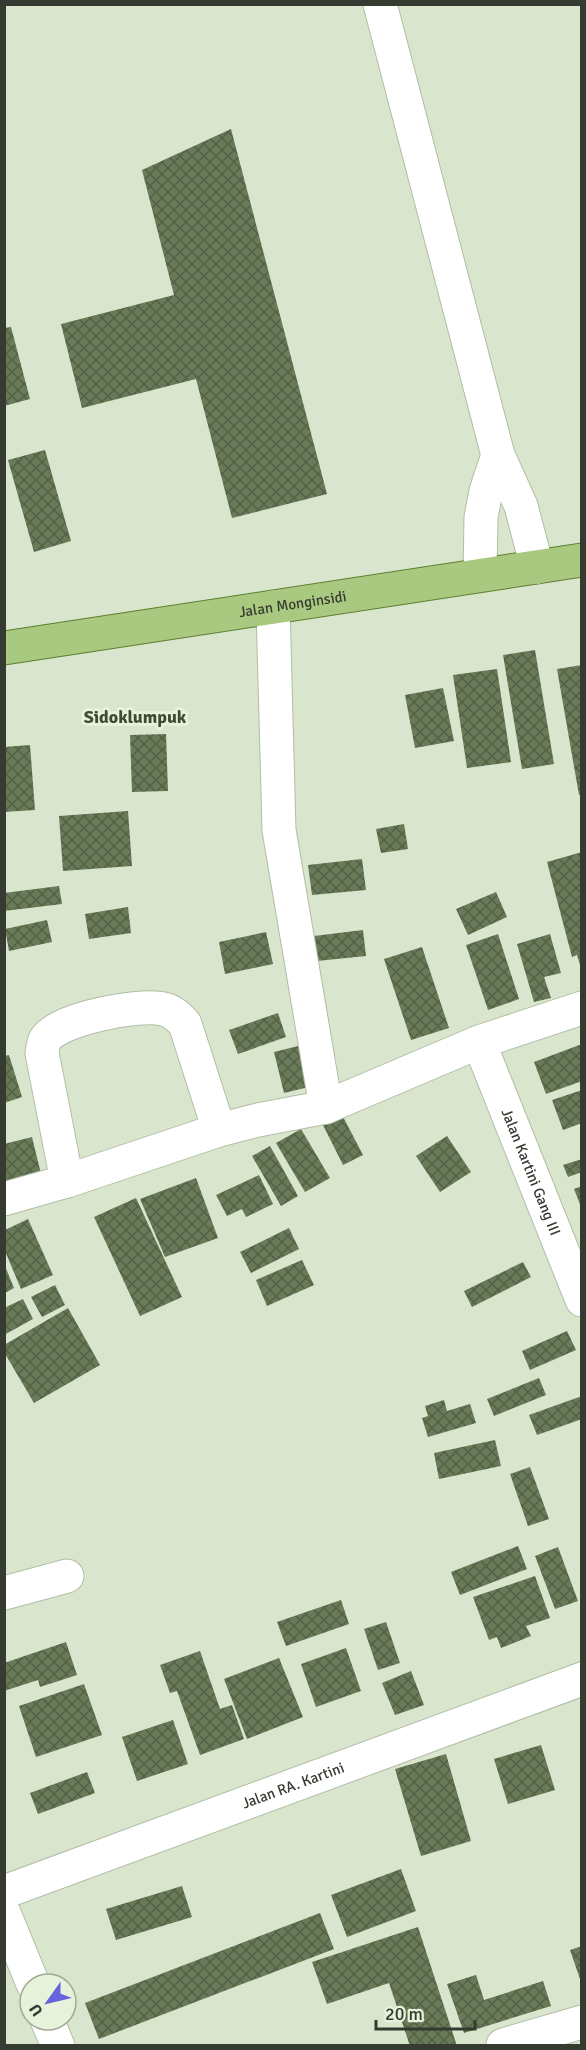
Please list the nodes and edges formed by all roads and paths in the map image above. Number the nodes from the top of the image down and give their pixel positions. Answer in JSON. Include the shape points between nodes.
{"nodes":[{"id":1,"x":380,"y":4,"type":"edge"},
{"id":2,"x":498,"y":455,"type":"junction"},
{"id":3,"x":582,"y":560,"type":"edge"},
{"id":4,"x":537,"y":567,"type":"junction"},
{"id":5,"x":480,"y":575,"type":"junction"},
{"id":6,"x":273,"y":607,"type":"junction"},
{"id":7,"x":4,"y":648,"type":"edge"},
{"id":8,"x":582,"y":1008,"type":"edge"},
{"id":9,"x":479,"y":1042,"type":"junction"},
{"id":10,"x":326,"y":1107,"type":"junction"},
{"id":11,"x":219,"y":1130,"type":"junction"},
{"id":12,"x":68,"y":1181,"type":"junction"},
{"id":13,"x":4,"y":1199,"type":"edge"},
{"id":14,"x":582,"y":1300,"type":"edge"},
{"id":15,"x":67,"y":1576,"type":"dead end"},
{"id":16,"x":4,"y":1593,"type":"edge"},
{"id":17,"x":582,"y":1679,"type":"edge"},
{"id":18,"x":4,"y":1892,"type":"edge"},
{"id":19,"x":4,"y":1912,"type":"edge"},
{"id":20,"x":28,"y":1972,"type":"edge"},
{"id":21,"x":582,"y":2022,"type":"edge"},
{"id":22,"x":52,"y":2032,"type":"edge"},
{"id":23,"x":504,"y":2045,"type":"edge"},
{"id":24,"x":58,"y":2046,"type":"edge"}],
"edges":[{"from":1,"to":2,"type":"street"},
{"from":2,"to":4,"type":"street","via":[[521,506]]},
{"from":2,"to":5,"type":"street","via":[[481,517]]},
{"from":3,"to":4,"type":"main road","name":"Jalan Monginsidi"},
{"from":4,"to":5,"type":"main road","name":"Jalan Monginsidi"},
{"from":5,"to":6,"type":"main road","name":"Jalan Monginsidi"},
{"from":6,"to":7,"type":"main road","name":"Jalan Monginsidi"},
{"from":6,"to":10,"type":"street","via":[[279,830]]},
{"from":8,"to":9,"type":"street"},
{"from":9,"to":10,"type":"street"},
{"from":9,"to":14,"type":"street","name":"Jalan Kartini Gang III"},
{"from":10,"to":11,"type":"street"},
{"from":11,"to":12,"type":"street"},
{"from":11,"to":12,"type":"street","via":[[185,1024],[177,1015],[162,1008],[129,1008],[80,1019],[45,1039],[42,1053]]},
{"from":12,"to":13,"type":"street"},
{"from":15,"to":16,"type":"street"},
{"from":17,"to":18,"type":"street","name":"Jalan RA. Kartini"},
{"from":19,"to":20,"type":"street"},
{"from":21,"to":23,"type":"street"},
{"from":22,"to":24,"type":"street"}]}
